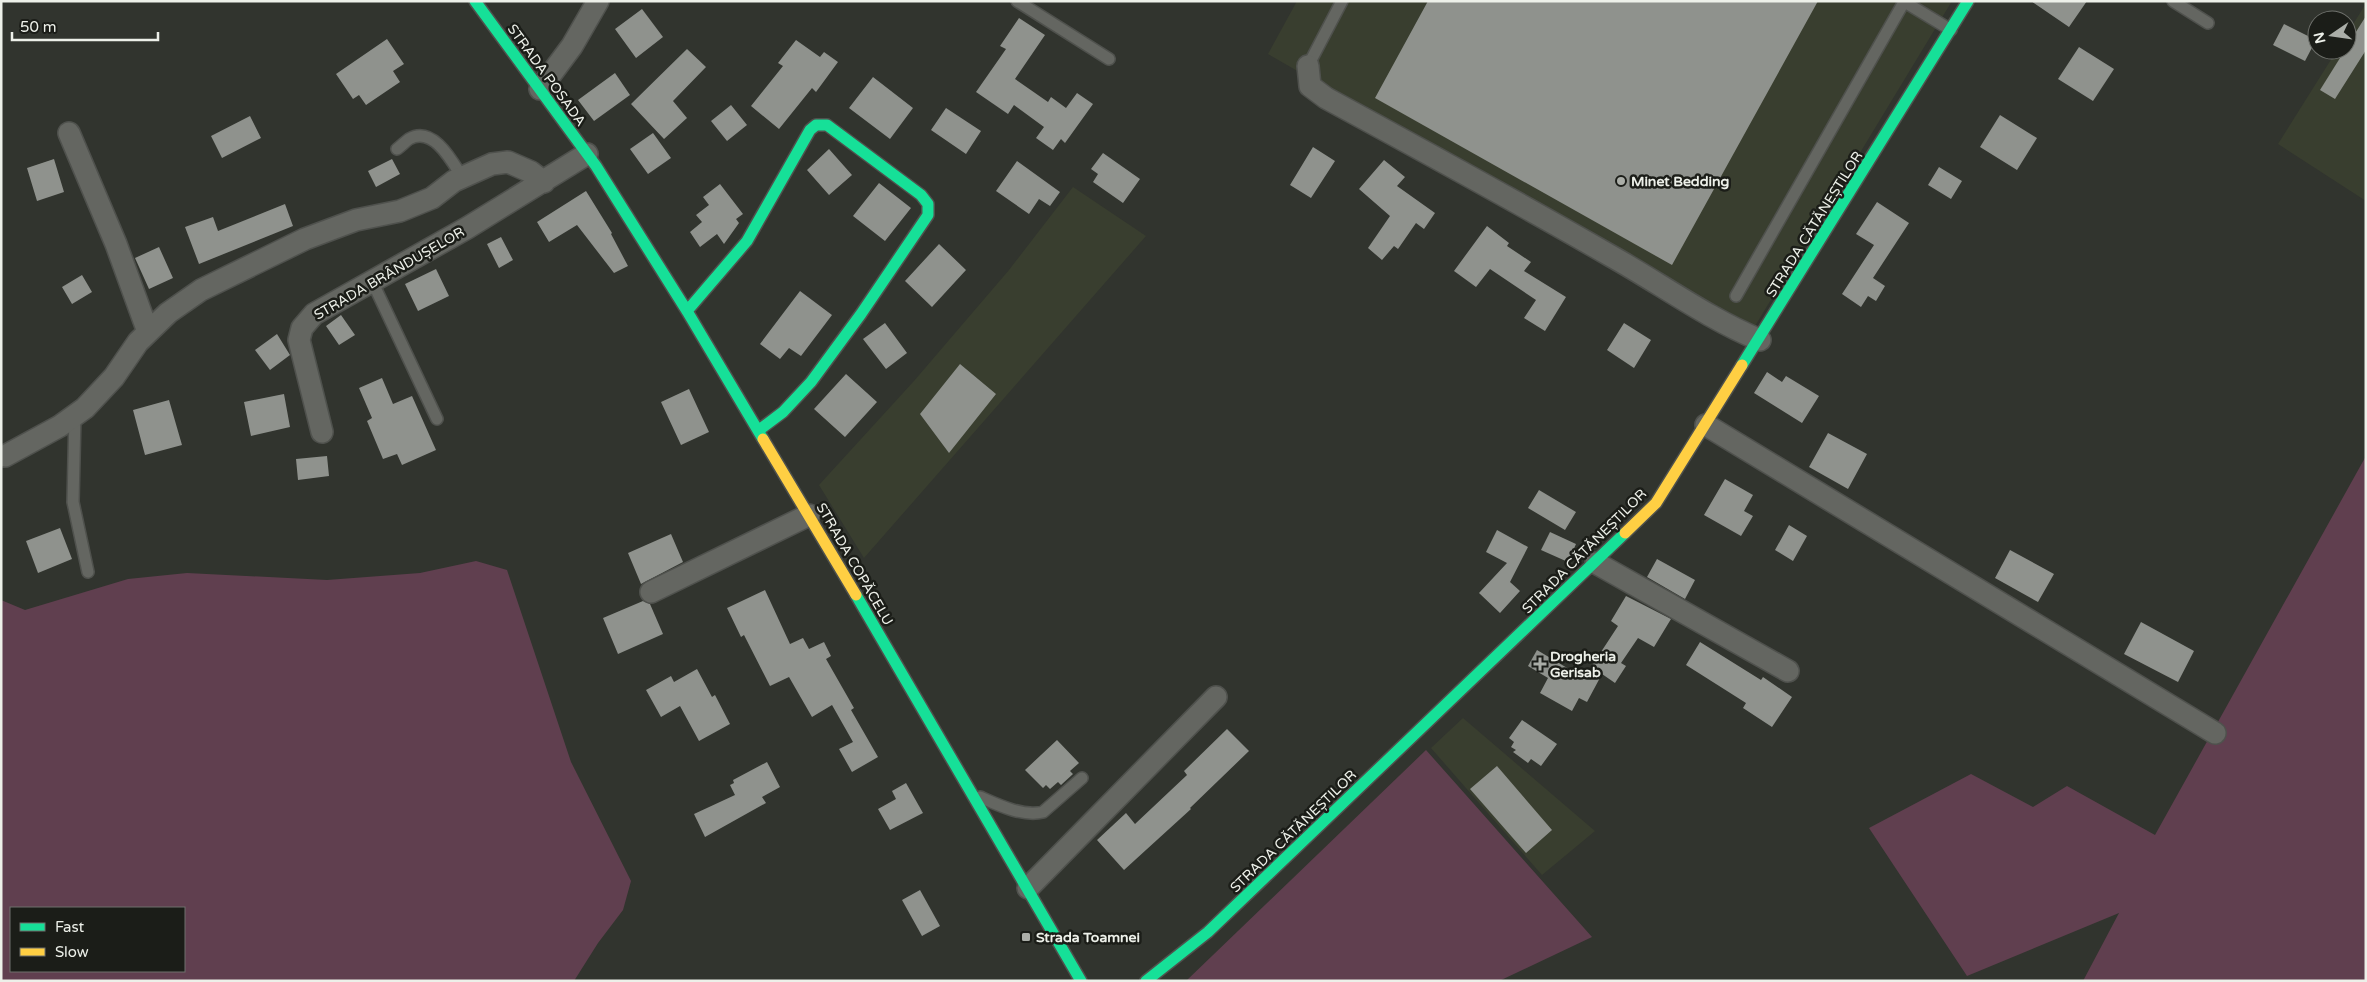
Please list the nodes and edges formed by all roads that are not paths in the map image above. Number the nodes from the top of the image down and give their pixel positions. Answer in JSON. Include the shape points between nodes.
{"nodes":[{"id":1,"x":475,"y":1,"type":"edge"},
{"id":2,"x":598,"y":1,"type":"edge"},
{"id":3,"x":1017,"y":1,"type":"edge"},
{"id":4,"x":1342,"y":1,"type":"edge"},
{"id":5,"x":1968,"y":1,"type":"edge"},
{"id":6,"x":2173,"y":1,"type":"edge"},
{"id":7,"x":1904,"y":2,"type":"edge"},
{"id":8,"x":2208,"y":23,"type":"dead end"},
{"id":9,"x":1951,"y":30,"type":"junction"},
{"id":10,"x":1109,"y":59,"type":"dead end"},
{"id":11,"x":1308,"y":66,"type":"joint"},
{"id":12,"x":540,"y":89,"type":"junction"},
{"id":13,"x":69,"y":133,"type":"dead end"},
{"id":14,"x":397,"y":149,"type":"dead end"},
{"id":15,"x":591,"y":160,"type":"junction"},
{"id":16,"x":462,"y":177,"type":"junction"},
{"id":17,"x":544,"y":182,"type":"junction"},
{"id":18,"x":372,"y":281,"type":"junction"},
{"id":19,"x":1736,"y":296,"type":"dead end"},
{"id":20,"x":687,"y":312,"type":"junction"},
{"id":21,"x":148,"y":332,"type":"junction"},
{"id":22,"x":1760,"y":340,"type":"junction"},
{"id":23,"x":75,"y":415,"type":"junction"},
{"id":24,"x":437,"y":419,"type":"dead end"},
{"id":25,"x":1706,"y":425,"type":"junction"},
{"id":26,"x":758,"y":430,"type":"junction"},
{"id":27,"x":322,"y":432,"type":"dead end"},
{"id":28,"x":5,"y":456,"type":"dead end"},
{"id":29,"x":809,"y":515,"type":"junction"},
{"id":30,"x":1596,"y":563,"type":"junction"},
{"id":31,"x":88,"y":572,"type":"dead end"},
{"id":32,"x":651,"y":592,"type":"dead end"},
{"id":33,"x":1788,"y":671,"type":"dead end"},
{"id":34,"x":1216,"y":697,"type":"dead end"},
{"id":35,"x":2215,"y":733,"type":"dead end"},
{"id":36,"x":1082,"y":778,"type":"dead end"},
{"id":37,"x":972,"y":793,"type":"junction"},
{"id":38,"x":1028,"y":888,"type":"junction"},
{"id":39,"x":1081,"y":981,"type":"edge"},
{"id":40,"x":1146,"y":981,"type":"edge"}],
"edges":[{"from":1,"to":12,"type":"street","name":"STRADA POSADA"},
{"from":2,"to":12,"type":"street","via":[[572,46]]},
{"from":3,"to":10,"type":"lane"},
{"from":4,"to":11,"type":"lane"},
{"from":5,"to":9,"type":"street","name":"STRADA CĂTĂNEȘTILOR"},
{"from":6,"to":8,"type":"lane"},
{"from":7,"to":9,"type":"lane"},
{"from":7,"to":19,"type":"lane"},
{"from":9,"to":22,"type":"street","name":"STRADA CĂTĂNEȘTILOR"},
{"from":11,"to":22,"type":"street","via":[[1310,86],[1326,98],[1492,188],[1730,327]]},
{"from":12,"to":15,"type":"street","name":"STRADA POSADA"},
{"from":13,"to":21,"type":"street","via":[[116,244]]},
{"from":14,"to":16,"type":"lane","via":[[411,138],[422,136],[436,142],[447,152]]},
{"from":15,"to":17,"type":"street","name":"STRADA BRÂNDUȘELOR"},
{"from":15,"to":20,"type":"street","name":"STRADA COPĂCELU"},
{"from":16,"to":17,"type":"street","via":[[492,164],[508,162]]},
{"from":16,"to":21,"type":"street","via":[[432,198],[400,211],[356,220],[248,266],[201,290],[168,312]]},
{"from":17,"to":18,"type":"street","name":"STRADA BRÂNDUȘELOR"},
{"from":18,"to":24,"type":"lane"},
{"from":18,"to":27,"type":"street","name":"STRADA BRÂNDUȘELOR","via":[[314,314],[302,328],[299,340]]},
{"from":20,"to":26,"type":"street","name":"STRADA COPĂCELU"},
{"from":20,"to":26,"type":"street","via":[[747,241],[816,124],[827,125],[921,195],[928,204],[928,214],[802,394],[780,417]]},
{"from":21,"to":23,"type":"street","via":[[114,377]]},
{"from":22,"to":25,"type":"street","name":"STRADA CĂTĂNEȘTILOR"},
{"from":23,"to":28,"type":"street"},
{"from":23,"to":31,"type":"lane","via":[[73,502]]},
{"from":25,"to":30,"type":"street","name":"STRADA CĂTĂNEȘTILOR","via":[[1656,503]]},
{"from":25,"to":35,"type":"street"},
{"from":26,"to":29,"type":"street","name":"STRADA COPĂCELU"},
{"from":29,"to":32,"type":"street"},
{"from":29,"to":37,"type":"street","name":"STRADA COPĂCELU"},
{"from":30,"to":33,"type":"street"},
{"from":30,"to":40,"type":"street","name":"STRADA CĂTĂNEȘTILOR","via":[[1208,932]]},
{"from":34,"to":38,"type":"street"},
{"from":36,"to":37,"type":"lane","via":[[1043,812],[1035,814],[996,804]]},
{"from":37,"to":38,"type":"street","name":"STRADA COPĂCELU"},
{"from":38,"to":39,"type":"street","name":"STRADA COPĂCELU"}]}
